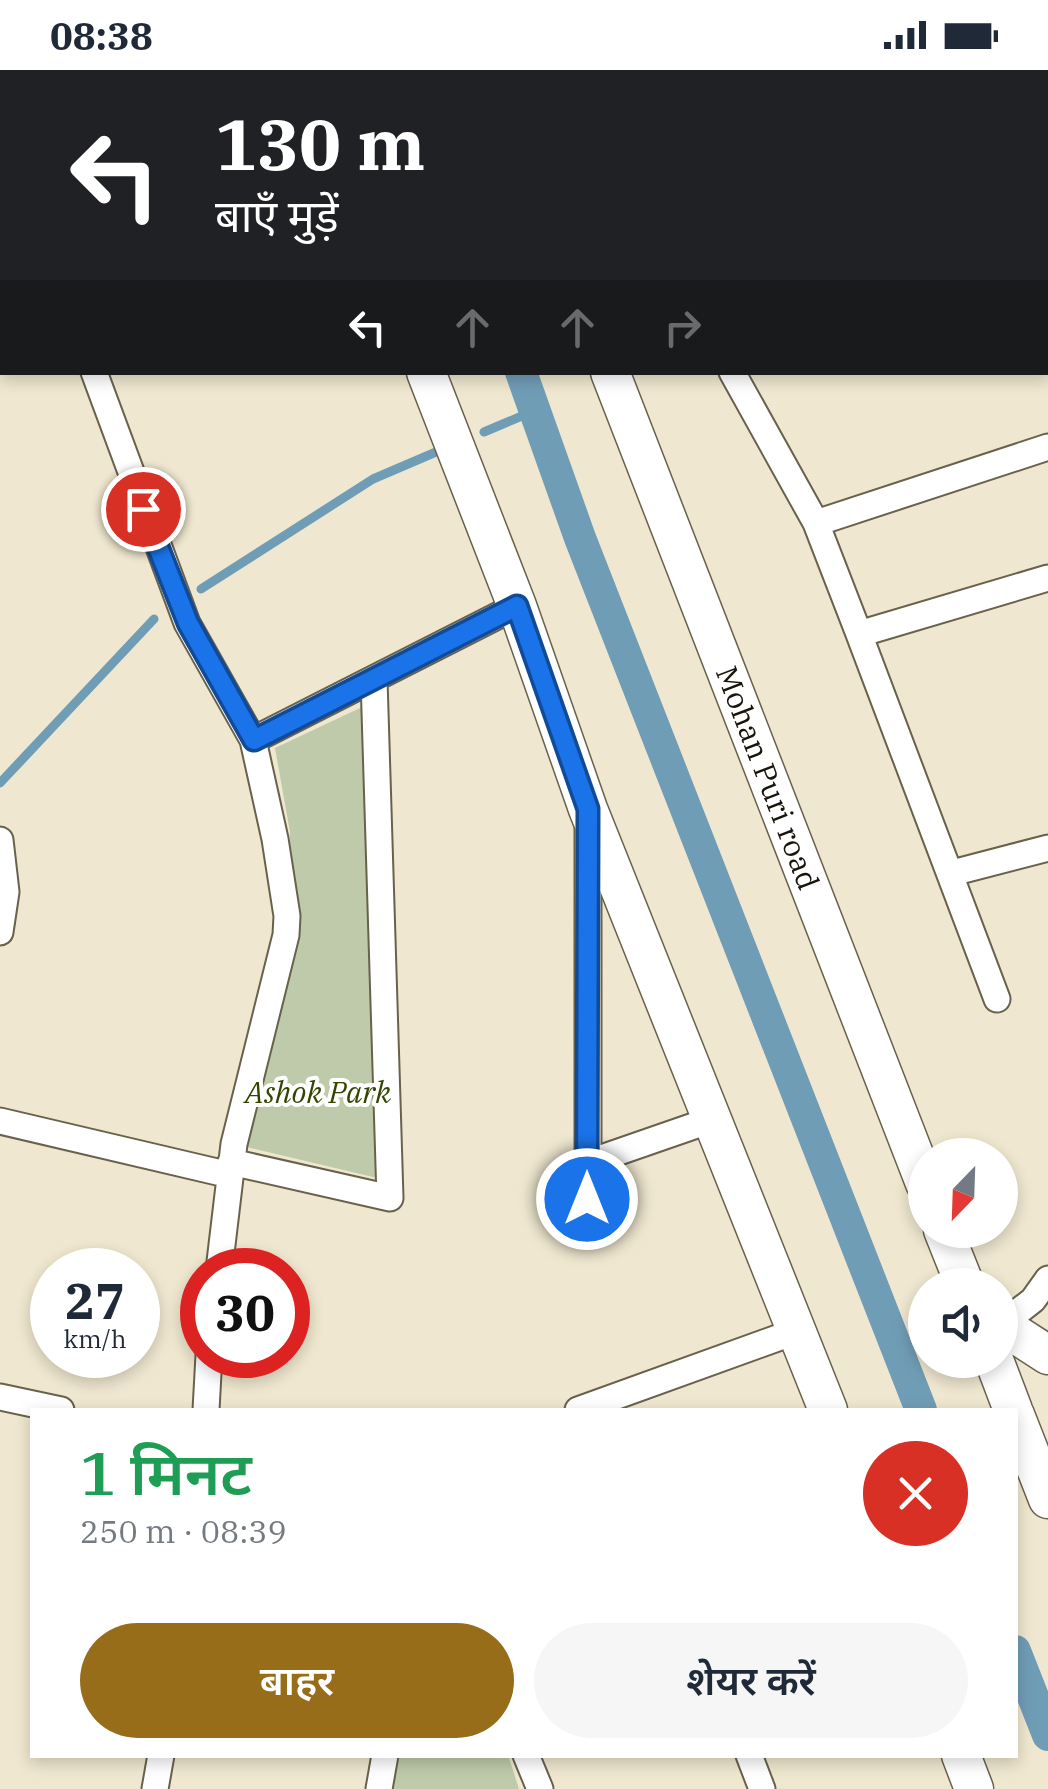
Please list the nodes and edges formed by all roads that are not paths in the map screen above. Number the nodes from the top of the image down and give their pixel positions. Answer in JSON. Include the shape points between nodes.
{"nodes":[{"id":1,"x":95,"y":375,"type":"edge"},
{"id":2,"x":427,"y":375,"type":"edge"},
{"id":3,"x":611,"y":375,"type":"edge"},
{"id":4,"x":737,"y":375,"type":"edge"},
{"id":5,"x":1048,"y":447,"type":"edge"},
{"id":6,"x":816,"y":523,"type":"junction"},
{"id":7,"x":1048,"y":578,"type":"edge"},
{"id":8,"x":517,"y":606,"type":"junction"},
{"id":9,"x":859,"y":634,"type":"junction"},
{"id":10,"x":374,"y":679,"type":"junction"},
{"id":11,"x":254,"y":740,"type":"junction"},
{"id":12,"x":588,"y":809,"type":"junction"},
{"id":13,"x":0,"y":840,"type":"edge"},
{"id":14,"x":1048,"y":848,"type":"edge"},
{"id":15,"x":952,"y":873,"type":"junction"},
{"id":16,"x":0,"y":932,"type":"edge"},
{"id":17,"x":998,"y":999,"type":"dead end"},
{"id":18,"x":712,"y":1120,"type":"junction"},
{"id":19,"x":0,"y":1121,"type":"edge"},
{"id":20,"x":908,"y":1140,"type":"edge"},
{"id":21,"x":587,"y":1163,"type":"junction"},
{"id":22,"x":231,"y":1169,"type":"junction"},
{"id":23,"x":588,"y":1234,"type":"dead end"},
{"id":24,"x":222,"y":1248,"type":"edge"},
{"id":25,"x":1048,"y":1279,"type":"edge"},
{"id":26,"x":1018,"y":1312,"type":"edge"},
{"id":27,"x":798,"y":1331,"type":"junction"},
{"id":28,"x":1018,"y":1336,"type":"edge"},
{"id":29,"x":1048,"y":1355,"type":"edge"},
{"id":30,"x":208,"y":1378,"type":"edge"},
{"id":31,"x":1001,"y":1378,"type":"edge"},
{"id":32,"x":0,"y":1397,"type":"edge"},
{"id":33,"x":52,"y":1408,"type":"edge"},
{"id":34,"x":206,"y":1408,"type":"edge"},
{"id":35,"x":584,"y":1408,"type":"edge"},
{"id":36,"x":827,"y":1408,"type":"edge"},
{"id":37,"x":1012,"y":1408,"type":"edge"},
{"id":38,"x":1018,"y":1422,"type":"edge"},
{"id":39,"x":1048,"y":1500,"type":"edge"},
{"id":40,"x":161,"y":1758,"type":"edge"},
{"id":41,"x":384,"y":1758,"type":"edge"},
{"id":42,"x":527,"y":1758,"type":"edge"},
{"id":43,"x":750,"y":1758,"type":"edge"},
{"id":44,"x":962,"y":1758,"type":"edge"},
{"id":45,"x":156,"y":1789,"type":"edge"},
{"id":46,"x":379,"y":1789,"type":"edge"},
{"id":47,"x":540,"y":1789,"type":"edge"},
{"id":48,"x":762,"y":1789,"type":"edge"},
{"id":49,"x":974,"y":1789,"type":"edge"}],
"edges":[{"from":1,"to":11,"type":"street","via":[[188,623]]},
{"from":2,"to":8,"type":"street"},
{"from":3,"to":20,"type":"street","name":"Mohan Puri road"},
{"from":4,"to":6,"type":"street"},
{"from":5,"to":6,"type":"street"},
{"from":6,"to":9,"type":"street"},
{"from":7,"to":9,"type":"street"},
{"from":8,"to":10,"type":"street"},
{"from":8,"to":12,"type":"street"},
{"from":9,"to":15,"type":"street"},
{"from":10,"to":11,"type":"street"},
{"from":10,"to":22,"type":"street","via":[[390,1198]]},
{"from":11,"to":22,"type":"street","via":[[286,935]]},
{"from":12,"to":18,"type":"street"},
{"from":12,"to":21,"type":"street"},
{"from":13,"to":16,"type":"street","via":[[6,892]]},
{"from":14,"to":15,"type":"street"},
{"from":15,"to":17,"type":"street"},
{"from":18,"to":21,"type":"street"},
{"from":18,"to":27,"type":"street"},
{"from":19,"to":22,"type":"street"},
{"from":21,"to":23,"type":"street"},
{"from":22,"to":24,"type":"street"},
{"from":25,"to":26,"type":"street"},
{"from":27,"to":35,"type":"street"},
{"from":27,"to":36,"type":"street"},
{"from":28,"to":29,"type":"street"},
{"from":30,"to":34,"type":"street"},
{"from":31,"to":37,"type":"street"},
{"from":32,"to":33,"type":"street"},
{"from":38,"to":39,"type":"street"},
{"from":40,"to":45,"type":"street"},
{"from":41,"to":46,"type":"street"},
{"from":42,"to":47,"type":"street"},
{"from":43,"to":48,"type":"street"},
{"from":44,"to":49,"type":"street"}]}
